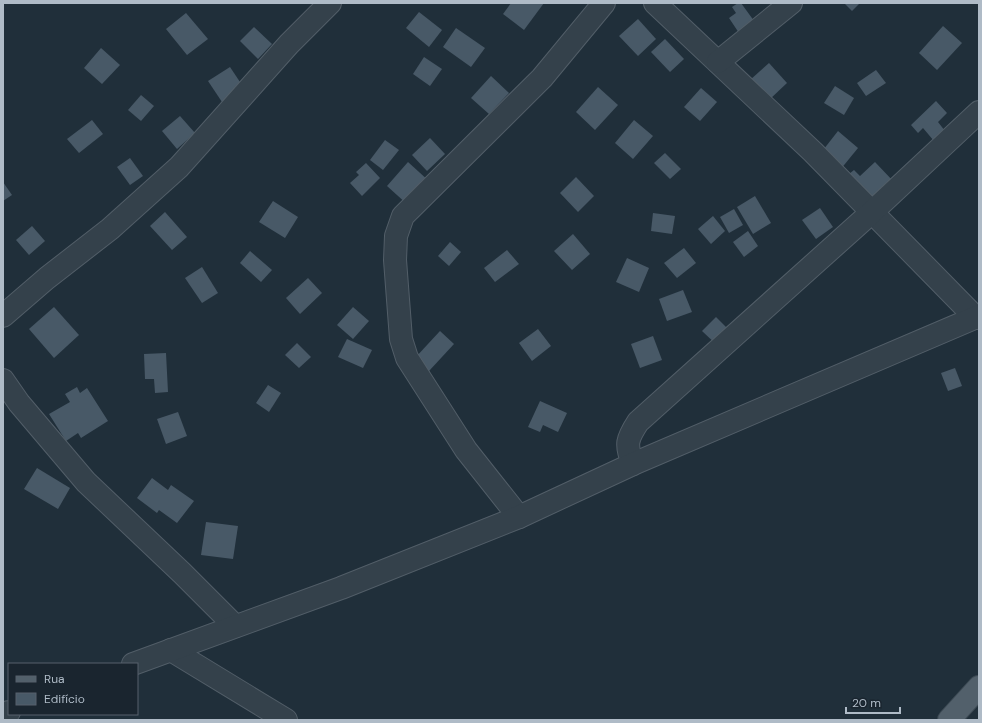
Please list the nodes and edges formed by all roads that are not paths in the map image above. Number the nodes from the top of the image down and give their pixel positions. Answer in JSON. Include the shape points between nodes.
{"nodes":[{"id":1,"x":330,"y":3,"type":"edge"},
{"id":2,"x":604,"y":3,"type":"edge"},
{"id":3,"x":655,"y":3,"type":"edge"},
{"id":4,"x":791,"y":3,"type":"edge"},
{"id":5,"x":718,"y":62,"type":"junction"},
{"id":6,"x":979,"y":112,"type":"edge"},
{"id":7,"x":872,"y":212,"type":"junction"},
{"id":8,"x":3,"y":316,"type":"edge"},
{"id":9,"x":977,"y":317,"type":"edge"},
{"id":10,"x":3,"y":380,"type":"edge"},
{"id":11,"x":633,"y":464,"type":"junction"},
{"id":12,"x":519,"y":517,"type":"junction"},
{"id":13,"x":235,"y":626,"type":"junction"},
{"id":14,"x":171,"y":650,"type":"junction"},
{"id":15,"x":136,"y":663,"type":"edge"},
{"id":16,"x":979,"y":687,"type":"edge"},
{"id":17,"x":286,"y":720,"type":"edge"},
{"id":18,"x":949,"y":720,"type":"edge"}],
"edges":[{"from":1,"to":8,"type":"street","via":[[289,44],[179,168]]},
{"from":2,"to":12,"type":"street","via":[[542,78],[403,216],[396,236],[395,260],[401,339],[407,358],[466,450]]},
{"from":3,"to":5,"type":"street"},
{"from":4,"to":5,"type":"street"},
{"from":5,"to":7,"type":"street"},
{"from":6,"to":7,"type":"street"},
{"from":7,"to":9,"type":"street"},
{"from":7,"to":11,"type":"street","via":[[638,422],[628,438],[628,452]]},
{"from":9,"to":11,"type":"street"},
{"from":10,"to":13,"type":"street","via":[[19,403],[86,482]]},
{"from":11,"to":12,"type":"street"},
{"from":12,"to":13,"type":"street","via":[[341,588]]},
{"from":13,"to":14,"type":"street"},
{"from":14,"to":15,"type":"street"},
{"from":14,"to":17,"type":"street"},
{"from":16,"to":18,"type":"main road"}]}
